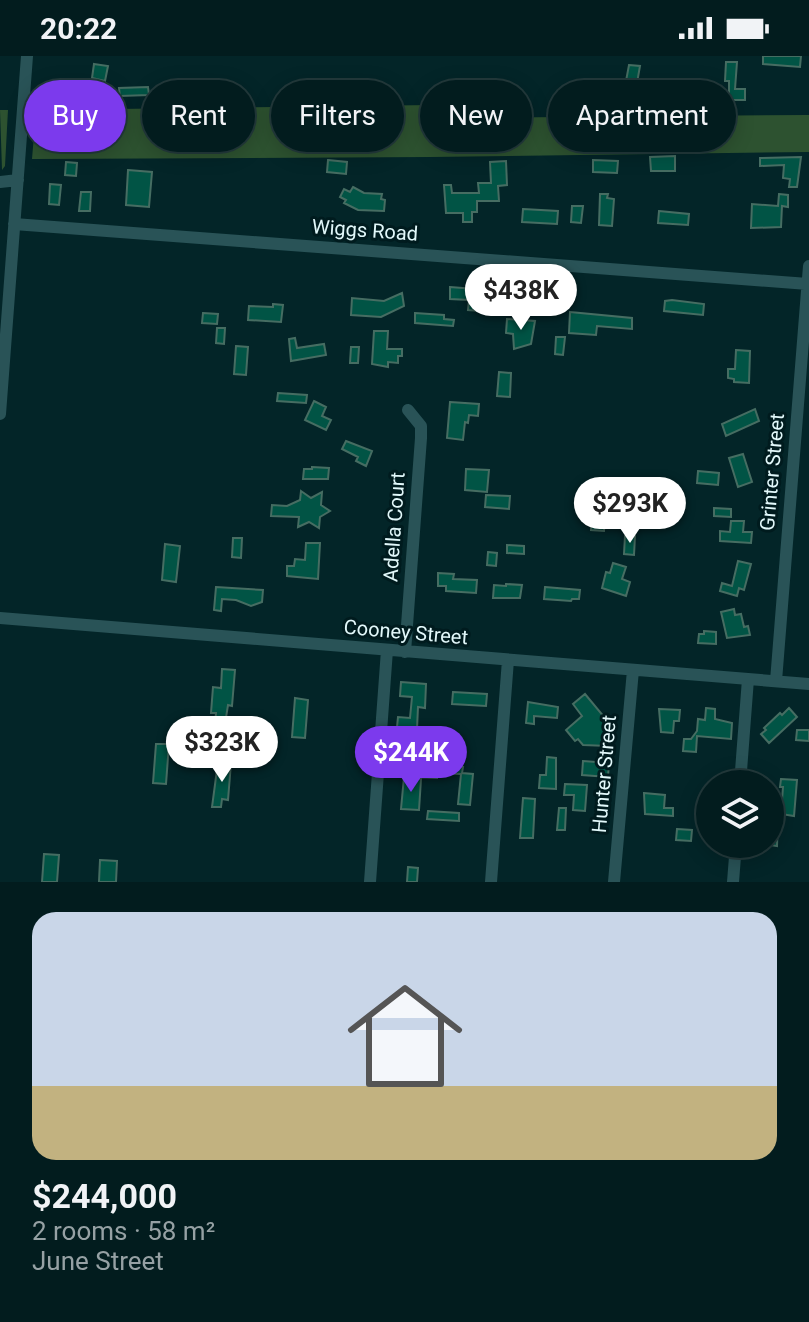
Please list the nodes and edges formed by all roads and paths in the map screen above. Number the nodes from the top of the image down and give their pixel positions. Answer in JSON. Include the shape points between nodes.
{"nodes":[{"id":1,"x":27,"y":56,"type":"edge"},
{"id":2,"x":18,"y":180,"type":"junction"},
{"id":3,"x":0,"y":182,"type":"edge"},
{"id":4,"x":14,"y":224,"type":"junction"},
{"id":5,"x":809,"y":266,"type":"edge"},
{"id":6,"x":808,"y":284,"type":"edge"},
{"id":7,"x":408,"y":410,"type":"dead end"},
{"id":8,"x":0,"y":414,"type":"edge"},
{"id":9,"x":0,"y":618,"type":"edge"},
{"id":10,"x":387,"y":650,"type":"junction"},
{"id":11,"x":405,"y":652,"type":"junction"},
{"id":12,"x":508,"y":660,"type":"junction"},
{"id":13,"x":633,"y":670,"type":"junction"},
{"id":14,"x":748,"y":679,"type":"junction"},
{"id":15,"x":776,"y":681,"type":"junction"},
{"id":16,"x":809,"y":684,"type":"edge"},
{"id":17,"x":741,"y":770,"type":"edge"},
{"id":18,"x":735,"y":858,"type":"edge"},
{"id":19,"x":370,"y":882,"type":"edge"},
{"id":20,"x":491,"y":882,"type":"edge"},
{"id":21,"x":614,"y":882,"type":"edge"},
{"id":22,"x":733,"y":882,"type":"edge"}],
"edges":[{"from":1,"to":2,"type":"street"},
{"from":2,"to":3,"type":"street"},
{"from":2,"to":4,"type":"street"},
{"from":4,"to":6,"type":"street","name":"Wiggs Road"},
{"from":4,"to":8,"type":"street"},
{"from":5,"to":6,"type":"street","name":"Grinter Street"},
{"from":6,"to":15,"type":"street","name":"Grinter Street"},
{"from":7,"to":11,"type":"street","name":"Adella Court","via":[[421,426]]},
{"from":9,"to":10,"type":"street","name":"Cooney Street"},
{"from":10,"to":11,"type":"street","name":"Cooney Street"},
{"from":10,"to":19,"type":"street"},
{"from":11,"to":12,"type":"street","name":"Cooney Street"},
{"from":12,"to":13,"type":"street","name":"Cooney Street"},
{"from":12,"to":20,"type":"street"},
{"from":13,"to":14,"type":"street","name":"Cooney Street"},
{"from":13,"to":21,"type":"street","name":"Hunter Street"},
{"from":14,"to":15,"type":"street","name":"Cooney Street"},
{"from":14,"to":17,"type":"street"},
{"from":15,"to":16,"type":"street","name":"Cooney Street"},
{"from":18,"to":22,"type":"street"}]}
